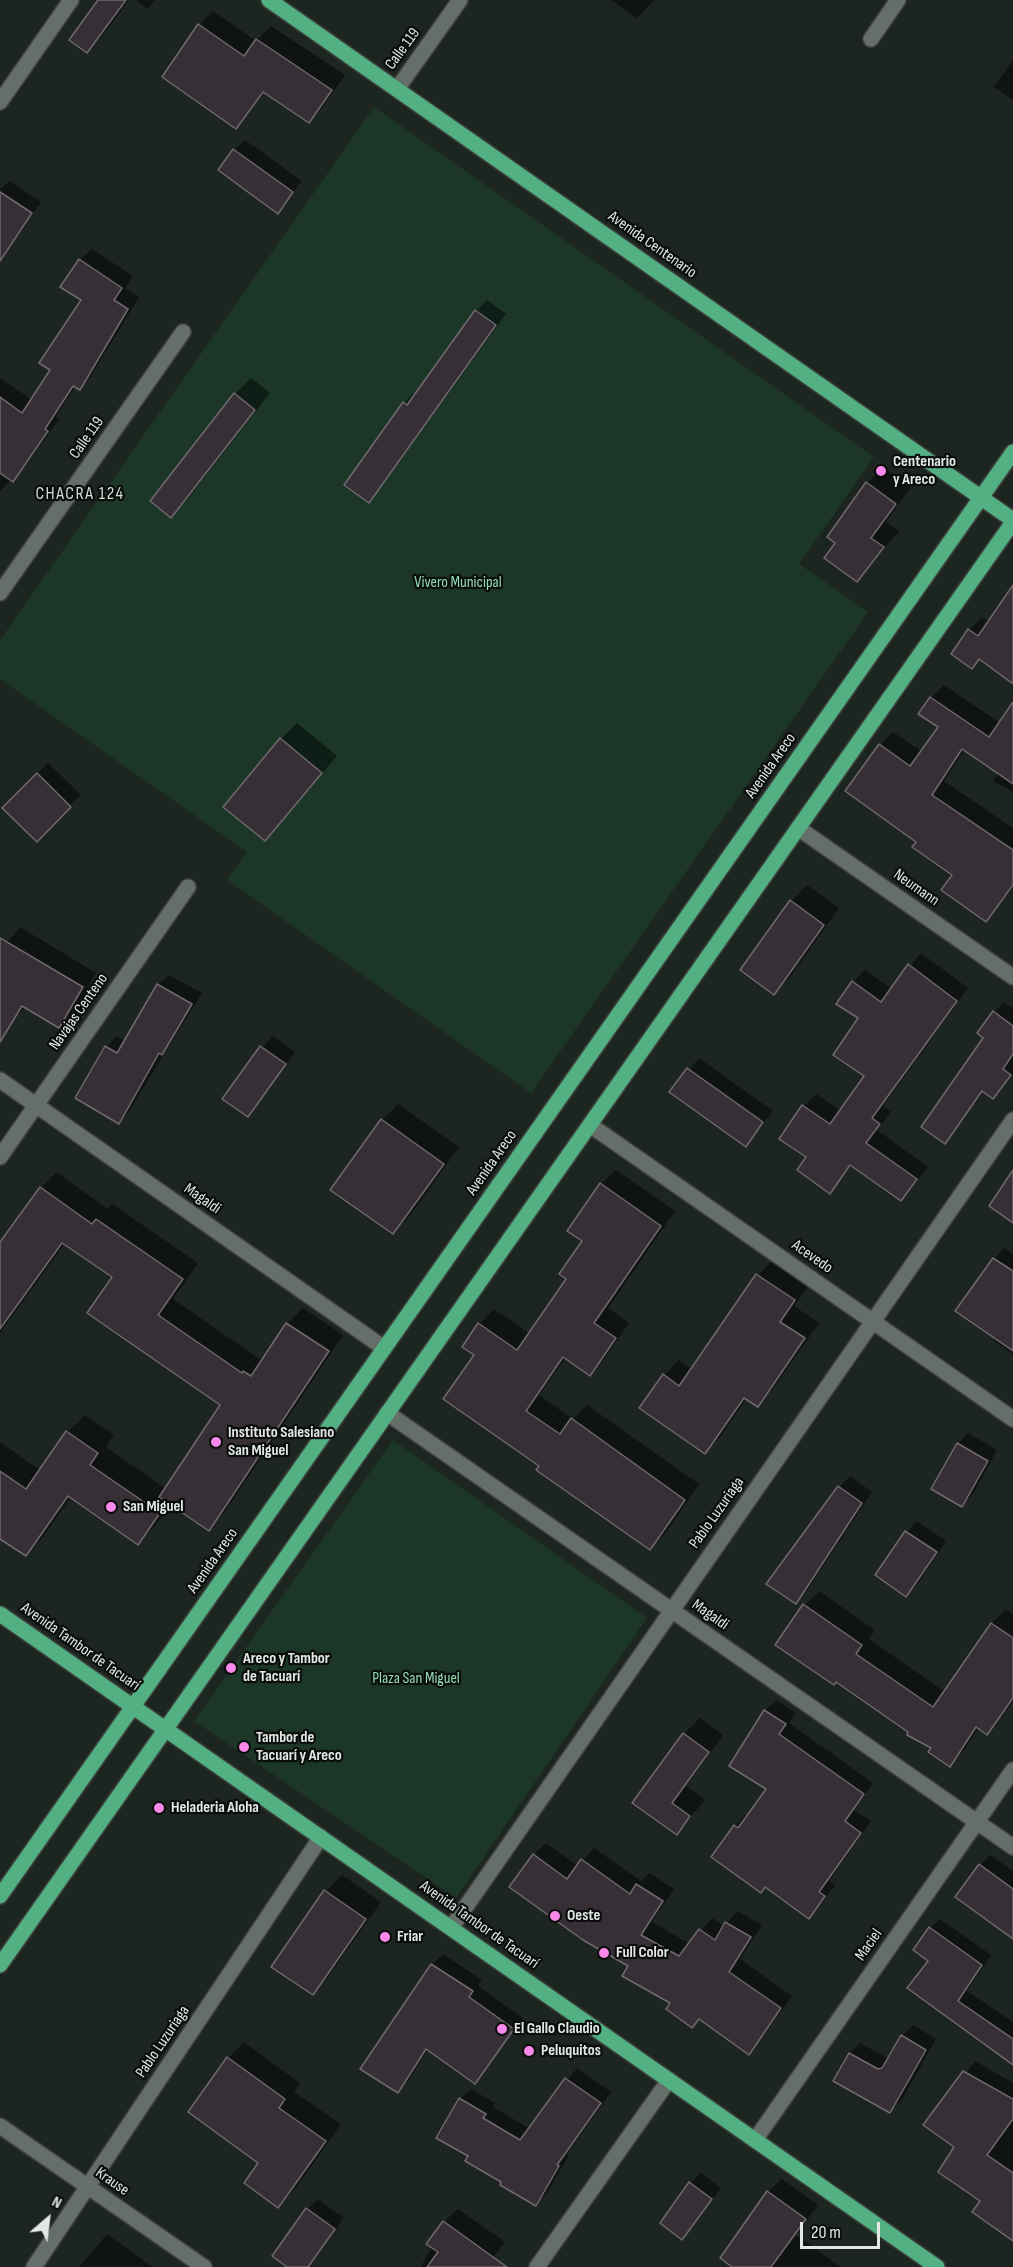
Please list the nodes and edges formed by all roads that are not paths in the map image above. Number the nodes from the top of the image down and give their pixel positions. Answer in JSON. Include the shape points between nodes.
{"nodes":[{"id":1,"x":71,"y":0,"type":"edge"},
{"id":2,"x":270,"y":0,"type":"edge"},
{"id":3,"x":460,"y":0,"type":"edge"},
{"id":4,"x":898,"y":0,"type":"edge"},
{"id":5,"x":871,"y":39,"type":"dead end"},
{"id":6,"x":397,"y":89,"type":"junction"},
{"id":7,"x":0,"y":102,"type":"edge"},
{"id":8,"x":183,"y":332,"type":"dead end"},
{"id":9,"x":1013,"y":452,"type":"edge"},
{"id":10,"x":981,"y":497,"type":"junction"},
{"id":11,"x":1013,"y":521,"type":"edge"},
{"id":12,"x":0,"y":594,"type":"edge"},
{"id":13,"x":798,"y":828,"type":"junction"},
{"id":14,"x":188,"y":888,"type":"dead end"},
{"id":15,"x":1013,"y":977,"type":"edge"},
{"id":16,"x":0,"y":1080,"type":"edge"},
{"id":17,"x":36,"y":1105,"type":"junction"},
{"id":18,"x":1013,"y":1119,"type":"edge"},
{"id":19,"x":590,"y":1125,"type":"junction"},
{"id":20,"x":0,"y":1157,"type":"edge"},
{"id":21,"x":873,"y":1322,"type":"junction"},
{"id":22,"x":384,"y":1348,"type":"junction"},
{"id":23,"x":387,"y":1413,"type":"junction"},
{"id":24,"x":1013,"y":1419,"type":"edge"},
{"id":25,"x":672,"y":1610,"type":"junction"},
{"id":26,"x":0,"y":1614,"type":"edge"},
{"id":27,"x":134,"y":1706,"type":"junction"},
{"id":28,"x":166,"y":1728,"type":"junction"},
{"id":29,"x":1013,"y":1770,"type":"edge"},
{"id":30,"x":977,"y":1822,"type":"junction"},
{"id":31,"x":321,"y":1837,"type":"junction"},
{"id":32,"x":1013,"y":1847,"type":"edge"},
{"id":33,"x":0,"y":1896,"type":"edge"},
{"id":34,"x":451,"y":1928,"type":"junction"},
{"id":35,"x":0,"y":1965,"type":"edge"},
{"id":36,"x":669,"y":2080,"type":"junction"},
{"id":37,"x":0,"y":2126,"type":"edge"},
{"id":38,"x":755,"y":2140,"type":"junction"},
{"id":39,"x":88,"y":2187,"type":"junction"},
{"id":40,"x":34,"y":2267,"type":"edge"},
{"id":41,"x":204,"y":2267,"type":"edge"},
{"id":42,"x":537,"y":2267,"type":"edge"},
{"id":43,"x":937,"y":2267,"type":"edge"}],
"edges":[{"from":1,"to":7,"type":"street"},
{"from":2,"to":6,"type":"main road","name":"Avenida Centenario"},
{"from":3,"to":6,"type":"street","name":"Calle 119"},
{"from":4,"to":5,"type":"street"},
{"from":6,"to":10,"type":"main road","name":"Avenida Centenario"},
{"from":8,"to":12,"type":"street","name":"Calle 119"},
{"from":9,"to":10,"type":"main road","name":"Avenida Areco"},
{"from":10,"to":11,"type":"main road","name":"Avenida Centenario"},
{"from":10,"to":22,"type":"main road","name":"Avenida Areco"},
{"from":11,"to":13,"type":"main road"},
{"from":13,"to":15,"type":"street","name":"Neumann"},
{"from":13,"to":19,"type":"main road"},
{"from":14,"to":17,"type":"street","name":"Navajas Centeno"},
{"from":16,"to":17,"type":"street","name":"Magaldi"},
{"from":17,"to":20,"type":"street","name":"Navajas Centeno"},
{"from":17,"to":22,"type":"street","name":"Magaldi"},
{"from":18,"to":21,"type":"street","name":"Pablo Luzuriaga"},
{"from":19,"to":21,"type":"street","name":"Acevedo"},
{"from":19,"to":23,"type":"main road"},
{"from":21,"to":24,"type":"street","name":"Acevedo"},
{"from":21,"to":25,"type":"street","name":"Pablo Luzuriaga"},
{"from":22,"to":27,"type":"main road","name":"Avenida Areco"},
{"from":23,"to":25,"type":"street","name":"Magaldi"},
{"from":23,"to":28,"type":"main road"},
{"from":25,"to":30,"type":"street","name":"Magaldi"},
{"from":25,"to":34,"type":"street","name":"Pablo Luzuriaga"},
{"from":26,"to":27,"type":"main road","name":"Avenida Tambor de Tacuarí"},
{"from":27,"to":28,"type":"main road","name":"Avenida Tambor de Tacuarí"},
{"from":27,"to":33,"type":"main road","name":"Avenida Areco"},
{"from":28,"to":31,"type":"main road","name":"Avenida Tambor de Tacuarí"},
{"from":28,"to":35,"type":"main road"},
{"from":29,"to":30,"type":"street","name":"Maciel"},
{"from":30,"to":32,"type":"street","name":"Magaldi"},
{"from":30,"to":38,"type":"street","name":"Maciel"},
{"from":31,"to":34,"type":"main road","name":"Avenida Tambor de Tacuarí"},
{"from":31,"to":39,"type":"street","name":"Pablo Luzuriaga"},
{"from":34,"to":36,"type":"main road","name":"Avenida Tambor de Tacuarí"},
{"from":36,"to":38,"type":"main road","name":"Avenida Tambor de Tacuarí"},
{"from":36,"to":42,"type":"street"},
{"from":37,"to":39,"type":"street","name":"Krause"},
{"from":38,"to":43,"type":"main road","name":"Avenida Tambor de Tacuarí"},
{"from":39,"to":40,"type":"street","name":"Pablo Luzuriaga"},
{"from":39,"to":41,"type":"street","name":"Krause"}]}
